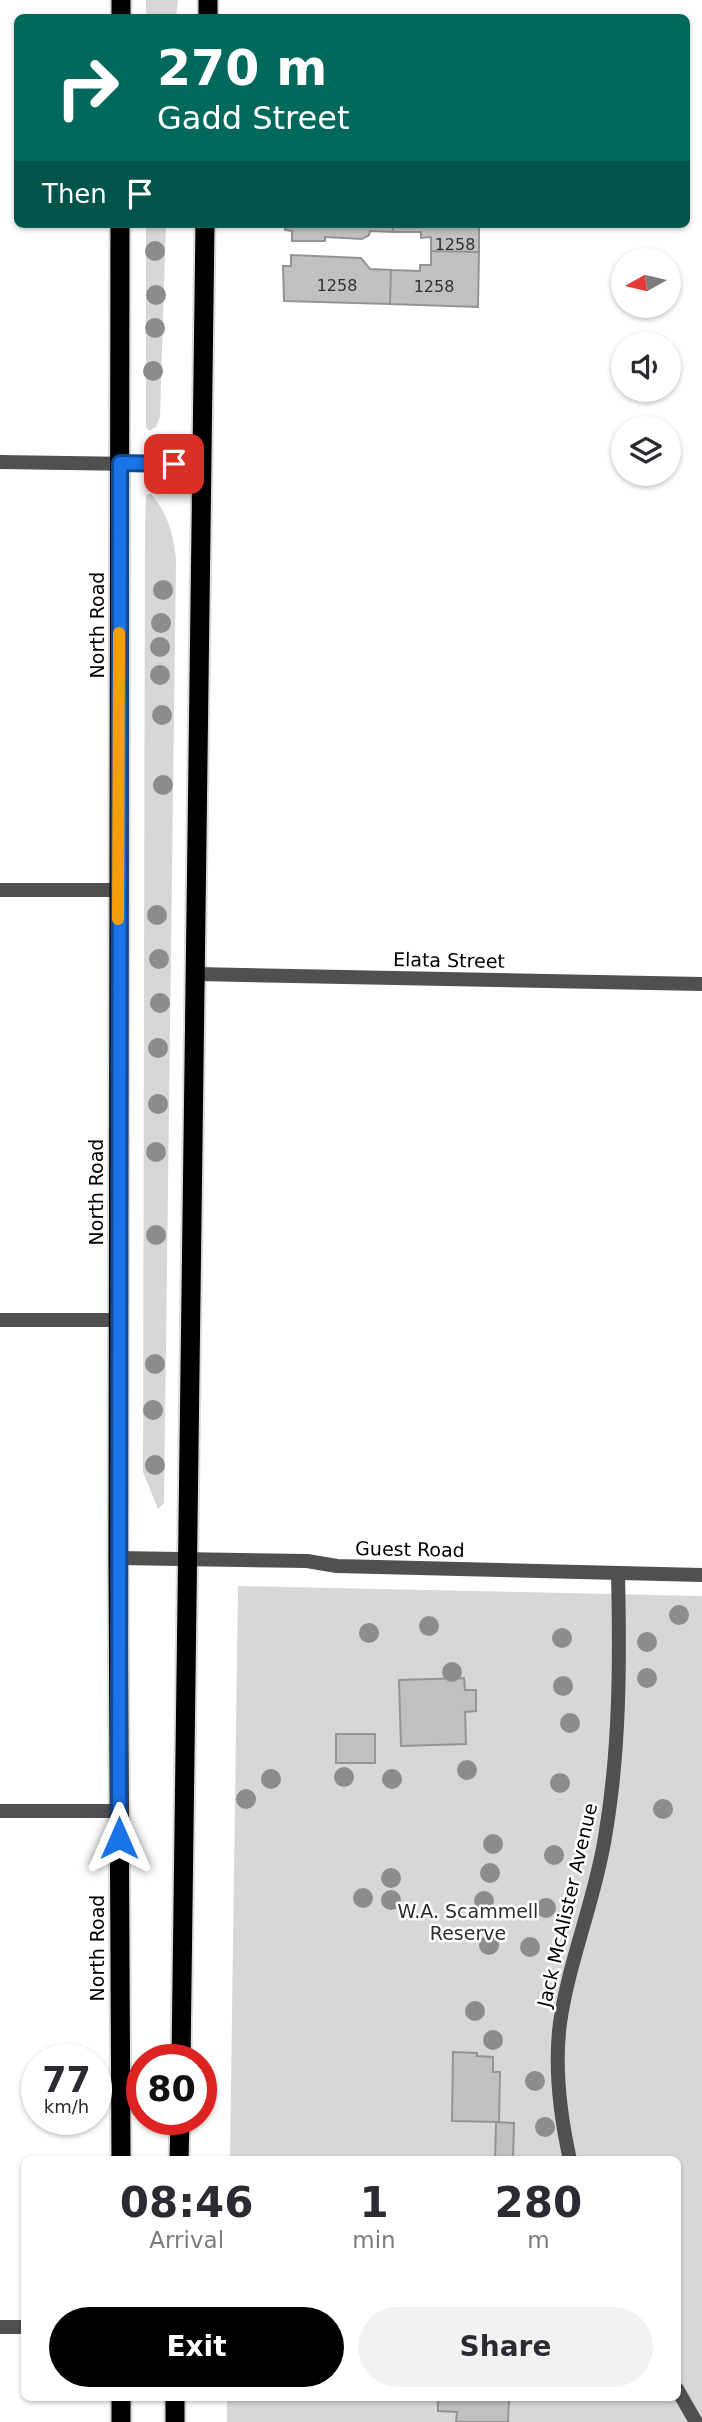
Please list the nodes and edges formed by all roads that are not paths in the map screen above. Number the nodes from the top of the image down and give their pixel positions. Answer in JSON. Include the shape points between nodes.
{"nodes":[{"id":1,"x":120,"y":228,"type":"edge"},
{"id":2,"x":205,"y":228,"type":"edge"},
{"id":3,"x":0,"y":462,"type":"edge"},
{"id":4,"x":120,"y":463,"type":"junction"},
{"id":5,"x":201,"y":465,"type":"junction"},
{"id":6,"x":0,"y":890,"type":"edge"},
{"id":7,"x":118,"y":890,"type":"junction"},
{"id":8,"x":196,"y":974,"type":"junction"},
{"id":9,"x":702,"y":984,"type":"edge"},
{"id":10,"x":0,"y":1320,"type":"edge"},
{"id":11,"x":119,"y":1320,"type":"junction"},
{"id":12,"x":118,"y":1558,"type":"junction"},
{"id":13,"x":189,"y":1560,"type":"junction"},
{"id":14,"x":618,"y":1573,"type":"junction"},
{"id":15,"x":702,"y":1575,"type":"edge"},
{"id":16,"x":0,"y":1811,"type":"edge"},
{"id":17,"x":118,"y":1811,"type":"junction"},
{"id":18,"x":181,"y":2044,"type":"edge"},
{"id":19,"x":180,"y":2135,"type":"edge"},
{"id":20,"x":121,"y":2156,"type":"edge"},
{"id":21,"x":180,"y":2156,"type":"edge"},
{"id":22,"x":569,"y":2156,"type":"edge"},
{"id":23,"x":0,"y":2327,"type":"edge"},
{"id":24,"x":21,"y":2327,"type":"edge"},
{"id":25,"x":681,"y":2396,"type":"edge"},
{"id":26,"x":121,"y":2401,"type":"edge"},
{"id":27,"x":175,"y":2401,"type":"edge"},
{"id":28,"x":121,"y":2422,"type":"edge"},
{"id":29,"x":175,"y":2422,"type":"edge"},
{"id":30,"x":696,"y":2422,"type":"edge"}],
"edges":[{"from":1,"to":4,"type":"highway","name":"North Road"},
{"from":2,"to":5,"type":"highway"},
{"from":3,"to":4,"type":"street"},
{"from":4,"to":5,"type":"street"},
{"from":4,"to":7,"type":"highway","name":"North Road"},
{"from":5,"to":8,"type":"highway"},
{"from":6,"to":7,"type":"street"},
{"from":7,"to":11,"type":"highway","name":"North Road"},
{"from":8,"to":9,"type":"street","name":"Elata Street"},
{"from":8,"to":13,"type":"highway"},
{"from":10,"to":11,"type":"street"},
{"from":11,"to":12,"type":"highway","name":"North Road"},
{"from":12,"to":13,"type":"street","name":"Guest Road"},
{"from":12,"to":17,"type":"highway","name":"North Road"},
{"from":13,"to":14,"type":"street","name":"Guest Road"},
{"from":13,"to":18,"type":"highway"},
{"from":14,"to":15,"type":"street","name":"Guest Road"},
{"from":14,"to":22,"type":"street","name":"Jack McAlister Avenue","via":[[617,1747],[605,1839],[560,2025],[557,2075]]},
{"from":16,"to":17,"type":"street"},
{"from":17,"to":20,"type":"highway","name":"North Road"},
{"from":19,"to":21,"type":"highway"},
{"from":23,"to":24,"type":"street"},
{"from":25,"to":30,"type":"street"},
{"from":26,"to":28,"type":"highway"},
{"from":27,"to":29,"type":"highway"}]}
